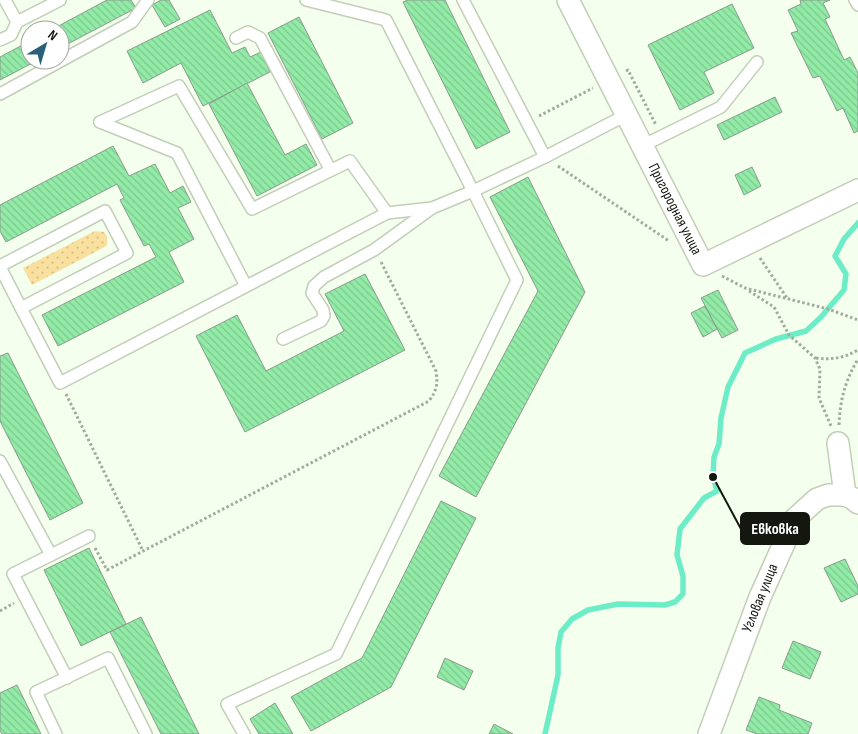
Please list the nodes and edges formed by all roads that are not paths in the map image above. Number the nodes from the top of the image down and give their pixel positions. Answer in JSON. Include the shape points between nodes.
{"nodes":[{"id":1,"x":5,"y":0,"type":"edge"},
{"id":2,"x":60,"y":0,"type":"edge"},
{"id":3,"x":148,"y":0,"type":"edge"},
{"id":4,"x":306,"y":0,"type":"edge"},
{"id":5,"x":463,"y":0,"type":"edge"},
{"id":6,"x":568,"y":0,"type":"edge"},
{"id":7,"x":856,"y":0,"type":"edge"},
{"id":8,"x":858,"y":6,"type":"edge"},
{"id":9,"x":17,"y":22,"type":"junction"},
{"id":10,"x":236,"y":38,"type":"dead end"},
{"id":11,"x":0,"y":40,"type":"edge"},
{"id":12,"x":757,"y":62,"type":"dead end"},
{"id":13,"x":0,"y":94,"type":"edge"},
{"id":14,"x":626,"y":115,"type":"junction"},
{"id":15,"x":642,"y":146,"type":"junction"},
{"id":16,"x":545,"y":157,"type":"junction"},
{"id":17,"x":330,"y":169,"type":"junction"},
{"id":18,"x":858,"y":190,"type":"edge"},
{"id":19,"x":473,"y":191,"type":"junction"},
{"id":20,"x":432,"y":208,"type":"junction"},
{"id":21,"x":388,"y":212,"type":"junction"},
{"id":22,"x":0,"y":266,"type":"edge"},
{"id":23,"x":246,"y":286,"type":"junction"},
{"id":24,"x":21,"y":308,"type":"junction"},
{"id":25,"x":283,"y":339,"type":"dead end"},
{"id":26,"x":838,"y":443,"type":"road end"},
{"id":27,"x":0,"y":461,"type":"edge"},
{"id":28,"x":852,"y":499,"type":"edge"},
{"id":29,"x":89,"y":536,"type":"road end"},
{"id":30,"x":51,"y":555,"type":"junction"},
{"id":31,"x":67,"y":678,"type":"junction"},
{"id":32,"x":56,"y":734,"type":"edge"},
{"id":33,"x":146,"y":734,"type":"edge"},
{"id":34,"x":244,"y":734,"type":"edge"},
{"id":35,"x":709,"y":734,"type":"edge"}],
"edges":[{"from":1,"to":9,"type":"lane"},
{"from":2,"to":9,"type":"lane"},
{"from":3,"to":13,"type":"lane","via":[[132,22]]},
{"from":4,"to":19,"type":"lane","via":[[386,20]]},
{"from":5,"to":16,"type":"lane"},
{"from":6,"to":14,"type":"street","name":"Пригородная улица"},
{"from":7,"to":8,"type":"lane"},
{"from":9,"to":11,"type":"lane","via":[[11,35]]},
{"from":10,"to":17,"type":"lane","via":[[248,32],[260,38]]},
{"from":12,"to":15,"type":"lane","via":[[721,107]]},
{"from":14,"to":15,"type":"street","name":"Пригородная улица"},
{"from":14,"to":16,"type":"lane"},
{"from":15,"to":18,"type":"street","name":"Пригородная улица","via":[[703,265]]},
{"from":16,"to":19,"type":"lane"},
{"from":17,"to":21,"type":"lane","via":[[350,161]]},
{"from":17,"to":23,"type":"lane","via":[[252,210],[179,86],[100,122],[177,153]]},
{"from":19,"to":20,"type":"lane"},
{"from":19,"to":34,"type":"lane","via":[[517,280],[336,654],[227,704]]},
{"from":20,"to":21,"type":"lane"},
{"from":20,"to":25,"type":"lane","via":[[374,250],[324,277],[314,286],[312,293],[324,316]]},
{"from":21,"to":23,"type":"lane"},
{"from":22,"to":24,"type":"lane"},
{"from":22,"to":24,"type":"lane","via":[[105,211],[127,253]]},
{"from":23,"to":24,"type":"lane","via":[[60,383]]},
{"from":26,"to":28,"type":"street"},
{"from":27,"to":30,"type":"lane"},
{"from":28,"to":35,"type":"street","name":"Угловая улица","via":[[828,495],[817,499],[795,518],[760,597]]},
{"from":29,"to":30,"type":"lane"},
{"from":30,"to":31,"type":"lane","via":[[13,574]]},
{"from":31,"to":32,"type":"lane","via":[[36,692]]},
{"from":31,"to":33,"type":"lane","via":[[108,658]]}]}
